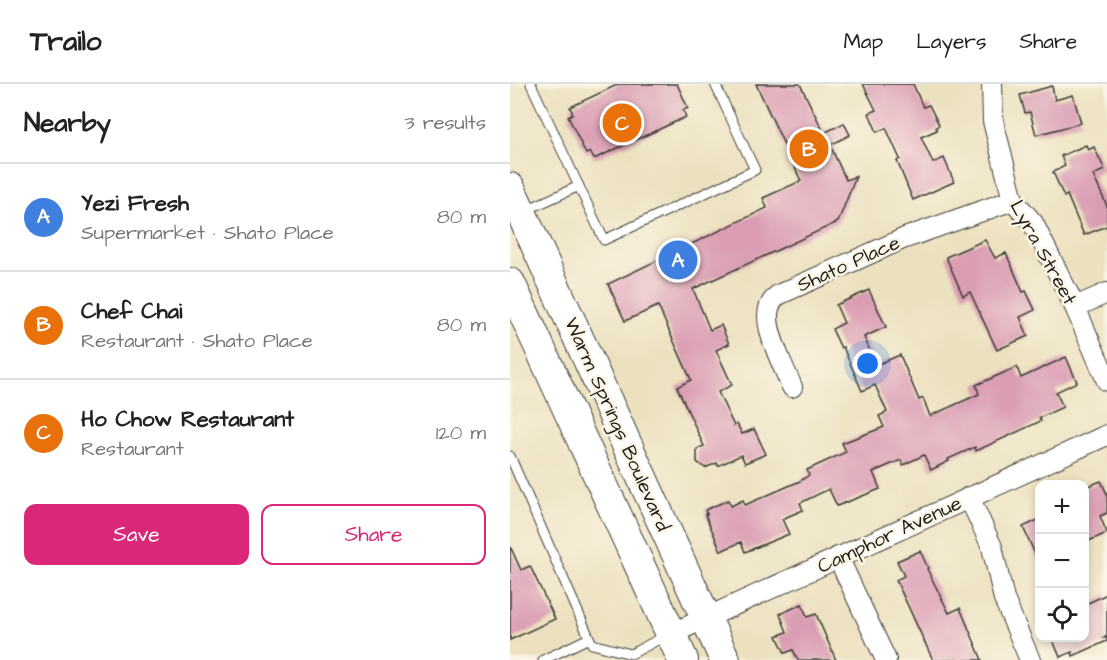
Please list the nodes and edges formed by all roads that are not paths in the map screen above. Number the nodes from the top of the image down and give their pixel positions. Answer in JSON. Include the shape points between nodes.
{"nodes":[{"id":1,"x":531,"y":84,"type":"edge"},
{"id":2,"x":715,"y":84,"type":"edge"},
{"id":3,"x":992,"y":84,"type":"edge"},
{"id":4,"x":579,"y":186,"type":"junction"},
{"id":5,"x":1013,"y":200,"type":"junction"},
{"id":6,"x":514,"y":206,"type":"edge"},
{"id":7,"x":510,"y":283,"type":"edge"},
{"id":8,"x":1107,"y":293,"type":"edge"},
{"id":9,"x":1075,"y":307,"type":"junction"},
{"id":10,"x":1107,"y":381,"type":"edge"},
{"id":11,"x":792,"y":387,"type":"dead end"},
{"id":12,"x":1107,"y":435,"type":"edge"},
{"id":13,"x":510,"y":456,"type":"edge"},
{"id":14,"x":969,"y":497,"type":"junction"},
{"id":15,"x":838,"y":557,"type":"junction"},
{"id":16,"x":705,"y":617,"type":"junction"},
{"id":17,"x":671,"y":633,"type":"junction"},
{"id":18,"x":590,"y":638,"type":"junction"},
{"id":19,"x":629,"y":657,"type":"edge"},
{"id":20,"x":543,"y":660,"type":"edge"},
{"id":21,"x":683,"y":660,"type":"edge"},
{"id":22,"x":725,"y":660,"type":"edge"},
{"id":23,"x":886,"y":660,"type":"edge"},
{"id":24,"x":1030,"y":660,"type":"edge"}],
"edges":[{"from":1,"to":4,"type":"lane"},
{"from":2,"to":4,"type":"lane","via":[[755,170],[604,240]]},
{"from":3,"to":5,"type":"street","name":"Lyra Street","via":[[993,121]]},
{"from":4,"to":6,"type":"lane"},
{"from":5,"to":9,"type":"street","name":"Lyra Street","via":[[1033,223]]},
{"from":5,"to":11,"type":"street","name":"Shato Place","via":[[905,238],[778,295],[768,314],[770,332]]},
{"from":6,"to":16,"type":"main road","name":"Warm Springs Boulevard"},
{"from":7,"to":17,"type":"main road","name":"Warm Springs Boulevard"},
{"from":8,"to":9,"type":"street"},
{"from":9,"to":10,"type":"street","name":"Lyra Street"},
{"from":12,"to":14,"type":"street","name":"Camphor Avenue"},
{"from":13,"to":18,"type":"lane"},
{"from":14,"to":15,"type":"street","name":"Camphor Avenue"},
{"from":14,"to":24,"type":"street","via":[[992,547],[1004,599]]},
{"from":15,"to":16,"type":"street","name":"Camphor Avenue"},
{"from":15,"to":23,"type":"street"},
{"from":16,"to":17,"type":"street","name":"Camphor Avenue"},
{"from":16,"to":22,"type":"main road","name":"Warm Springs Boulevard"},
{"from":17,"to":19,"type":"lane"},
{"from":17,"to":21,"type":"main road","name":"Warm Springs Boulevard"},
{"from":18,"to":19,"type":"lane","via":[[592,644]]},
{"from":18,"to":20,"type":"lane"}]}
